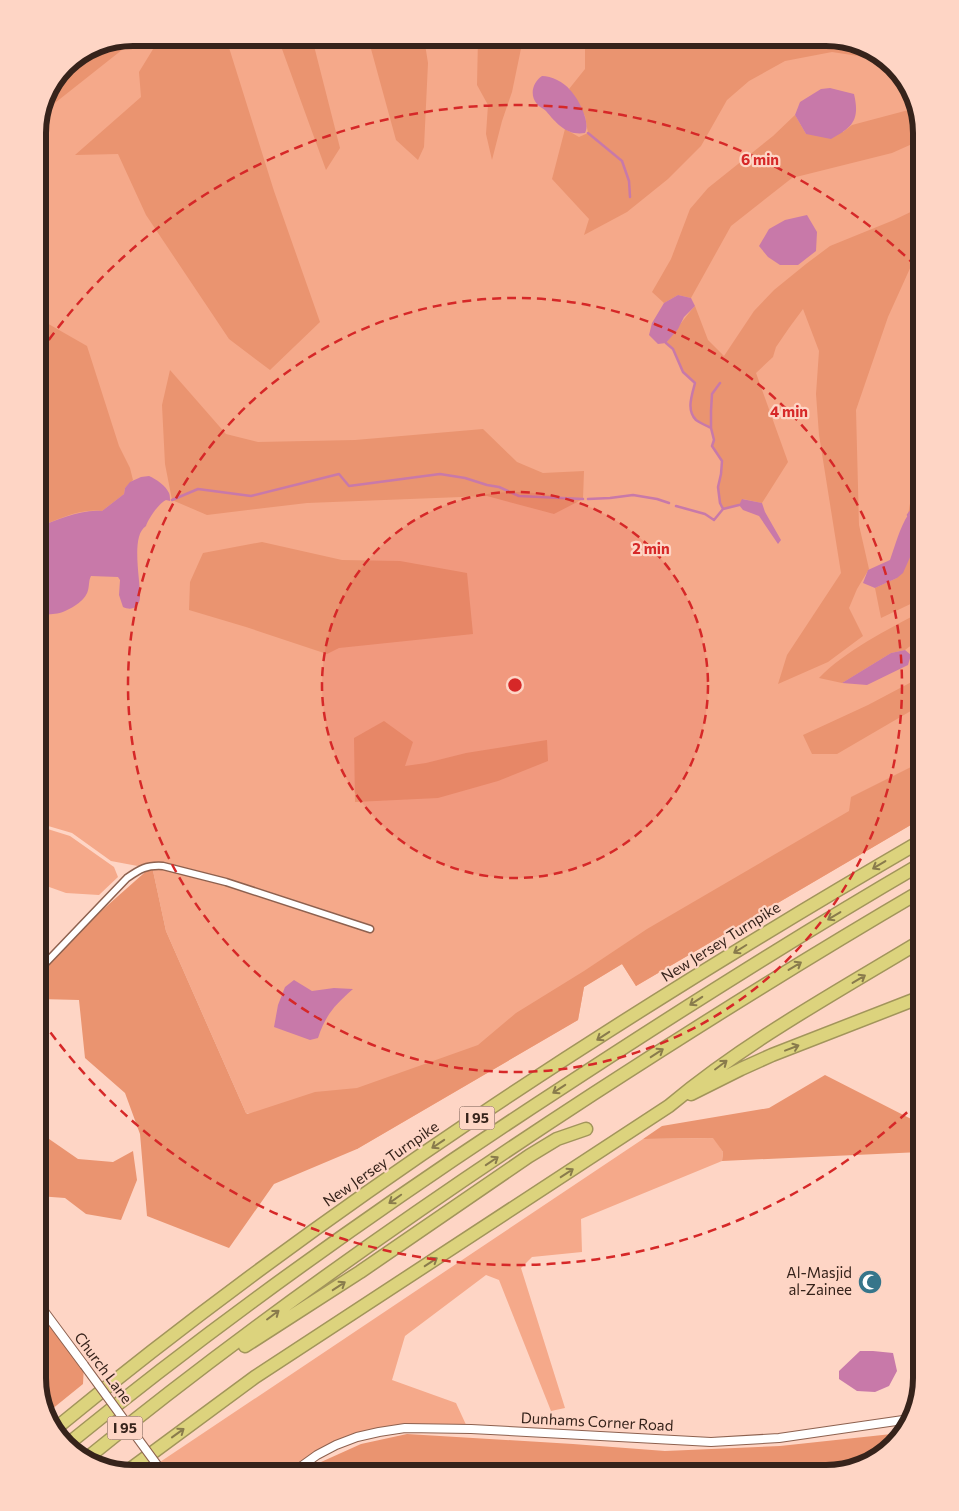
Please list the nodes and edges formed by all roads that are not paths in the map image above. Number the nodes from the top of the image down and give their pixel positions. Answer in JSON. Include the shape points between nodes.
{"nodes":[{"id":1,"x":913,"y":846,"type":"edge"},
{"id":2,"x":913,"y":869,"type":"edge"},
{"id":3,"x":913,"y":896,"type":"edge"},
{"id":4,"x":370,"y":929,"type":"dead end"},
{"id":5,"x":913,"y":946,"type":"edge"},
{"id":6,"x":46,"y":963,"type":"edge"},
{"id":7,"x":913,"y":1000,"type":"edge"},
{"id":8,"x":669,"y":1106,"type":"junction"},
{"id":9,"x":586,"y":1129,"type":"dead end"},
{"id":10,"x":46,"y":1314,"type":"edge"},
{"id":11,"x":164,"y":1397,"type":"junction"},
{"id":12,"x":901,"y":1420,"type":"edge"},
{"id":13,"x":60,"y":1425,"type":"edge"},
{"id":14,"x":73,"y":1440,"type":"edge"},
{"id":15,"x":93,"y":1455,"type":"edge"},
{"id":16,"x":136,"y":1465,"type":"edge"},
{"id":17,"x":157,"y":1465,"type":"edge"},
{"id":18,"x":303,"y":1465,"type":"edge"}],
"edges":[{"from":1,"to":13,"type":"highway","name":"New Jersey Turnpike","number":"I 95","one_way":true,"via":[[692,979],[411,1162],[215,1304]]},
{"from":2,"to":14,"type":"highway","number":"I 95","one_way":true,"via":[[703,996],[413,1187],[226,1321]]},
{"from":11,"to":3,"type":"highway","number":"I 95","one_way":true,"via":[[438,1197],[715,1016]]},
{"from":4,"to":6,"type":"street","via":[[226,882],[152,866],[143,867],[127,878]]},
{"from":8,"to":5,"type":"highway","number":"I 95","one_way":true,"via":[[737,1053]]},
{"from":8,"to":7,"type":"highway","one_way":true,"via":[[772,1055]]},
{"from":16,"to":8,"type":"highway","number":"I 95","one_way":true,"via":[[255,1377]]},
{"from":11,"to":9,"type":"highway","one_way":true,"via":[[360,1272],[528,1156],[557,1139]]},
{"from":10,"to":17,"type":"street","name":"Church Lane","bridge":true},
{"from":11,"to":15,"type":"highway","number":"I 95"},
{"from":12,"to":18,"type":"street","name":"Dunhams Corner Road","via":[[780,1438],[711,1442],[404,1428],[357,1437],[336,1445]]}]}
